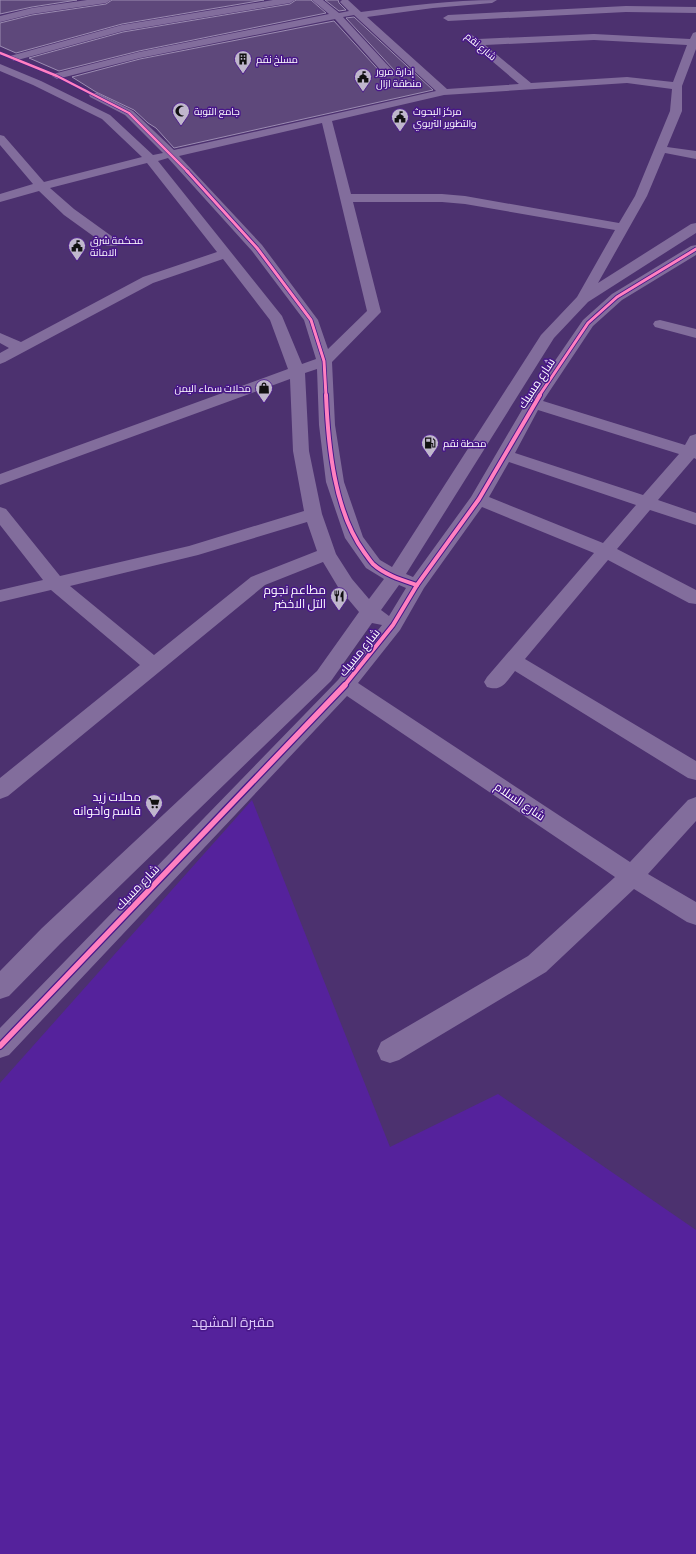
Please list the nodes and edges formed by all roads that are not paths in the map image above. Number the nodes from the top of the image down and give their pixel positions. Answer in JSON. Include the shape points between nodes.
{"nodes":[{"id":1,"x":106,"y":0,"type":"edge"},
{"id":2,"x":290,"y":0,"type":"edge"},
{"id":3,"x":317,"y":0,"type":"edge"},
{"id":4,"x":346,"y":0,"type":"edge"},
{"id":5,"x":492,"y":0,"type":"edge"},
{"id":6,"x":614,"y":0,"type":"edge"},
{"id":7,"x":433,"y":5,"type":"junction"},
{"id":8,"x":626,"y":9,"type":"junction"},
{"id":9,"x":696,"y":10,"type":"edge"},
{"id":10,"x":357,"y":13,"type":"junction"},
{"id":11,"x":336,"y":15,"type":"junction"},
{"id":12,"x":448,"y":18,"type":"junction"},
{"id":13,"x":0,"y":19,"type":"edge"},
{"id":14,"x":694,"y":39,"type":"edge"},
{"id":15,"x":476,"y":42,"type":"junction"},
{"id":16,"x":0,"y":53,"type":"edge"},
{"id":17,"x":14,"y":58,"type":"junction"},
{"id":18,"x":0,"y":67,"type":"edge"},
{"id":19,"x":389,"y":73,"type":"dead end"},
{"id":20,"x":57,"y":76,"type":"junction"},
{"id":21,"x":528,"y":86,"type":"junction"},
{"id":22,"x":677,"y":86,"type":"junction"},
{"id":23,"x":444,"y":92,"type":"junction"},
{"id":24,"x":326,"y":118,"type":"junction"},
{"id":25,"x":0,"y":138,"type":"edge"},
{"id":26,"x":660,"y":149,"type":"junction"},
{"id":27,"x":5,"y":150,"type":"edge"},
{"id":28,"x":171,"y":154,"type":"junction"},
{"id":29,"x":696,"y":155,"type":"edge"},
{"id":30,"x":150,"y":159,"type":"junction"},
{"id":31,"x":42,"y":186,"type":"junction"},
{"id":32,"x":0,"y":198,"type":"edge"},
{"id":33,"x":345,"y":198,"type":"junction"},
{"id":34,"x":696,"y":226,"type":"edge"},
{"id":35,"x":623,"y":228,"type":"junction"},
{"id":36,"x":112,"y":243,"type":"dead end"},
{"id":37,"x":696,"y":249,"type":"edge"},
{"id":38,"x":225,"y":254,"type":"junction"},
{"id":39,"x":583,"y":299,"type":"junction"},
{"id":40,"x":660,"y":324,"type":"dead end"},
{"id":41,"x":696,"y":334,"type":"edge"},
{"id":42,"x":0,"y":336,"type":"edge"},
{"id":43,"x":21,"y":348,"type":"junction"},
{"id":44,"x":0,"y":359,"type":"edge"},
{"id":45,"x":324,"y":361,"type":"junction"},
{"id":46,"x":297,"y":372,"type":"junction"},
{"id":47,"x":534,"y":403,"type":"junction"},
{"id":48,"x":694,"y":448,"type":"edge"},
{"id":49,"x":505,"y":455,"type":"junction"},
{"id":50,"x":0,"y":480,"type":"edge"},
{"id":51,"x":479,"y":499,"type":"junction"},
{"id":52,"x":646,"y":502,"type":"junction"},
{"id":53,"x":0,"y":512,"type":"edge"},
{"id":54,"x":313,"y":514,"type":"junction"},
{"id":55,"x":696,"y":519,"type":"edge"},
{"id":56,"x":606,"y":551,"type":"junction"},
{"id":57,"x":326,"y":554,"type":"junction"},
{"id":58,"x":394,"y":577,"type":"junction"},
{"id":59,"x":56,"y":584,"type":"junction"},
{"id":60,"x":417,"y":585,"type":"junction"},
{"id":61,"x":0,"y":596,"type":"edge"},
{"id":62,"x":696,"y":598,"type":"edge"},
{"id":63,"x":370,"y":612,"type":"junction"},
{"id":64,"x":393,"y":625,"type":"junction"},
{"id":65,"x":513,"y":661,"type":"junction"},
{"id":66,"x":154,"y":666,"type":"junction"},
{"id":67,"x":494,"y":682,"type":"dead end"},
{"id":68,"x":345,"y":685,"type":"junction"},
{"id":69,"x":696,"y":772,"type":"edge"},
{"id":70,"x":0,"y":790,"type":"edge"},
{"id":71,"x":696,"y":806,"type":"edge"},
{"id":72,"x":632,"y":876,"type":"junction"},
{"id":73,"x":696,"y":915,"type":"edge"},
{"id":74,"x":0,"y":988,"type":"edge"},
{"id":75,"x":0,"y":1046,"type":"edge"},
{"id":76,"x":390,"y":1051,"type":"dead end"}],
"edges":[{"from":1,"to":13,"type":"street","via":[[32,11]]},
{"from":2,"to":17,"type":"street","via":[[122,28]]},
{"from":3,"to":11,"type":"street"},
{"from":4,"to":10,"type":"street"},
{"from":5,"to":7,"type":"street"},
{"from":6,"to":8,"type":"street"},
{"from":7,"to":10,"type":"street"},
{"from":7,"to":12,"type":"street","name":"شارع نقم"},
{"from":8,"to":9,"type":"street"},
{"from":8,"to":12,"type":"street"},
{"from":10,"to":11,"type":"street"},
{"from":10,"to":23,"type":"street"},
{"from":11,"to":19,"type":"street"},
{"from":11,"to":20,"type":"street","via":[[146,53]]},
{"from":12,"to":15,"type":"street","name":"شارع نقم"},
{"from":14,"to":15,"type":"street","via":[[594,37]]},
{"from":14,"to":22,"type":"street"},
{"from":15,"to":21,"type":"street","name":"شارع نقم"},
{"from":16,"to":17,"type":"street"},
{"from":17,"to":20,"type":"street"},
{"from":18,"to":30,"type":"street","via":[[106,117]]},
{"from":20,"to":28,"type":"street","via":[[129,113]]},
{"from":21,"to":22,"type":"street","via":[[627,80]]},
{"from":21,"to":23,"type":"street"},
{"from":22,"to":26,"type":"street","via":[[676,111]]},
{"from":23,"to":24,"type":"street"},
{"from":24,"to":28,"type":"street"},
{"from":24,"to":33,"type":"street"},
{"from":25,"to":27,"type":"street"},
{"from":26,"to":29,"type":"street"},
{"from":26,"to":35,"type":"street","via":[[641,196]]},
{"from":27,"to":31,"type":"street"},
{"from":28,"to":30,"type":"street"},
{"from":28,"to":45,"type":"street","via":[[257,248],[311,320]]},
{"from":30,"to":31,"type":"street"},
{"from":30,"to":38,"type":"street"},
{"from":31,"to":32,"type":"street"},
{"from":31,"to":36,"type":"street","via":[[69,212]]},
{"from":33,"to":35,"type":"street","via":[[465,200]]},
{"from":33,"to":45,"type":"street","via":[[374,312]]},
{"from":34,"to":39,"type":"street","name":"شارع مسيك"},
{"from":35,"to":39,"type":"street"},
{"from":37,"to":47,"type":"street","name":"شارع مسيك","via":[[617,297],[588,323]]},
{"from":38,"to":43,"type":"street","via":[[148,280]]},
{"from":38,"to":46,"type":"street","via":[[277,319]]},
{"from":39,"to":58,"type":"street","name":"شارع مسيك","via":[[548,334]]},
{"from":40,"to":41,"type":"street"},
{"from":42,"to":43,"type":"street"},
{"from":43,"to":44,"type":"street"},
{"from":45,"to":46,"type":"street"},
{"from":45,"to":58,"type":"street","via":[[327,425],[335,482],[354,538],[373,564]]},
{"from":46,"to":50,"type":"street"},
{"from":46,"to":54,"type":"street","via":[[301,451]]},
{"from":47,"to":48,"type":"street"},
{"from":47,"to":49,"type":"street","name":"شارع مسيك"},
{"from":48,"to":52,"type":"street"},
{"from":49,"to":51,"type":"street","name":"شارع مسيك"},
{"from":49,"to":52,"type":"street"},
{"from":51,"to":56,"type":"street"},
{"from":51,"to":60,"type":"street","name":"شارع مسيك"},
{"from":52,"to":55,"type":"street"},
{"from":52,"to":56,"type":"street"},
{"from":53,"to":59,"type":"street"},
{"from":54,"to":57,"type":"street"},
{"from":54,"to":59,"type":"street","via":[[192,551]]},
{"from":56,"to":62,"type":"street"},
{"from":56,"to":65,"type":"street"},
{"from":57,"to":63,"type":"street","via":[[345,583]]},
{"from":57,"to":66,"type":"street","via":[[258,581]]},
{"from":58,"to":60,"type":"street"},
{"from":58,"to":63,"type":"street","name":"شارع مسيك"},
{"from":59,"to":61,"type":"street"},
{"from":59,"to":66,"type":"street"},
{"from":60,"to":64,"type":"street","name":"شارع مسيك"},
{"from":63,"to":64,"type":"street"},
{"from":63,"to":74,"type":"street","name":"شارع مسيك","via":[[324,676],[51,936]]},
{"from":64,"to":68,"type":"street","name":"شارع مسيك"},
{"from":65,"to":67,"type":"street"},
{"from":65,"to":69,"type":"street"},
{"from":66,"to":70,"type":"street"},
{"from":68,"to":72,"type":"street","name":"شارع السلام"},
{"from":68,"to":75,"type":"street","name":"شارع مسيك"},
{"from":71,"to":72,"type":"street"},
{"from":72,"to":73,"type":"street","name":"شارع السلام"},
{"from":72,"to":76,"type":"street","via":[[537,964]]}]}
